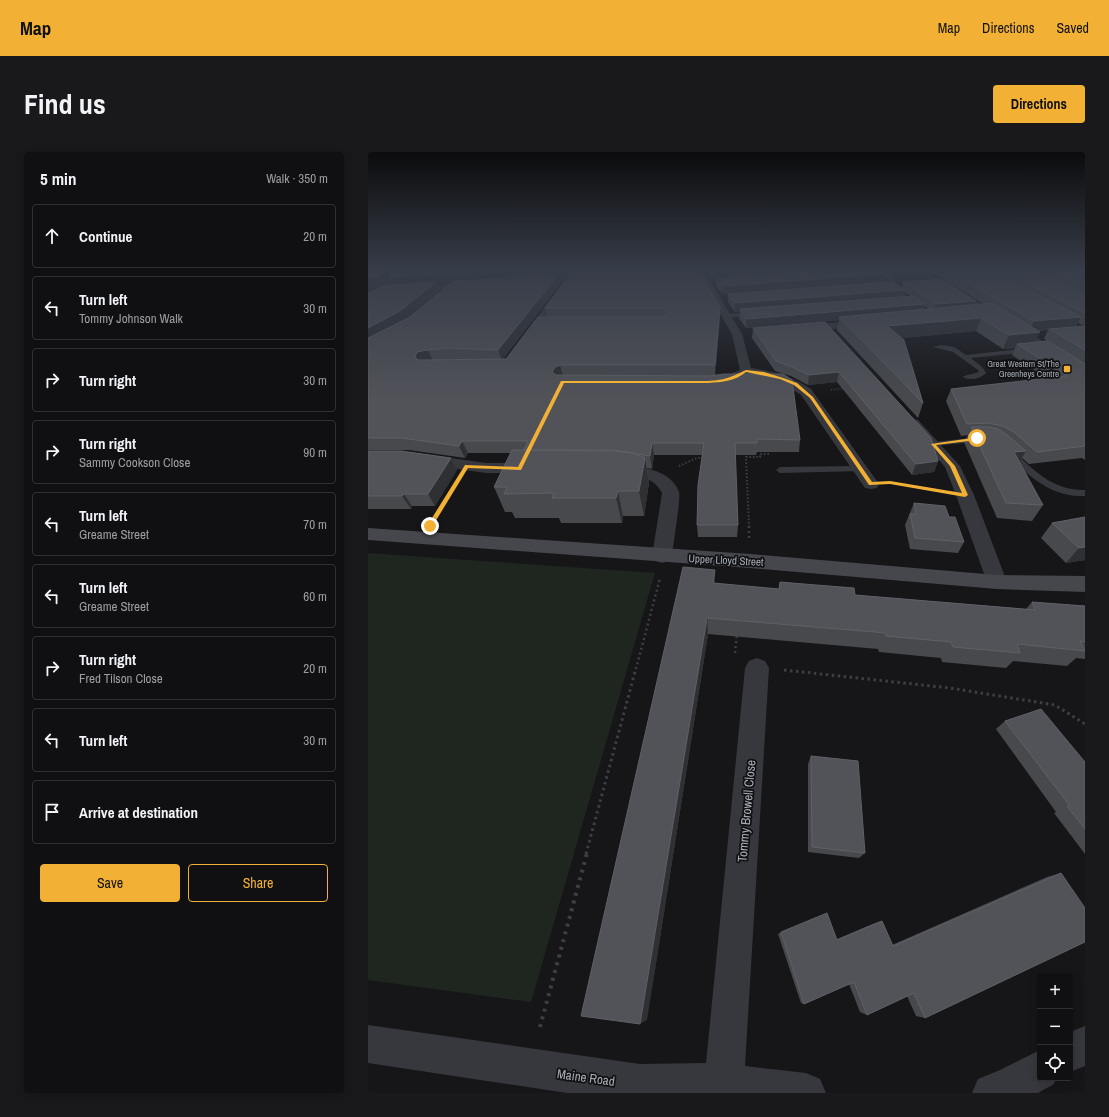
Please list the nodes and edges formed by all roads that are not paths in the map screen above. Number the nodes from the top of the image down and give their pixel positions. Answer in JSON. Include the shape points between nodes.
{"nodes":[{"id":1,"x":545,"y":313,"type":"edge"},
{"id":2,"x":725,"y":313,"type":"edge"},
{"id":3,"x":761,"y":313,"type":"edge"},
{"id":4,"x":981,"y":313,"type":"edge"},
{"id":5,"x":991,"y":313,"type":"edge"},
{"id":6,"x":971,"y":314,"type":"edge"},
{"id":7,"x":726,"y":316,"type":"junction"},
{"id":8,"x":880,"y":322,"type":"edge"},
{"id":9,"x":538,"y":323,"type":"junction"},
{"id":10,"x":552,"y":323,"type":"edge"},
{"id":11,"x":826,"y":326,"type":"junction"},
{"id":12,"x":789,"y":330,"type":"edge"},
{"id":13,"x":751,"y":333,"type":"edge"},
{"id":14,"x":737,"y":334,"type":"junction"},
{"id":15,"x":834,"y":335,"type":"edge"},
{"id":16,"x":1043,"y":335,"type":"edge"},
{"id":17,"x":1027,"y":336,"type":"junction"},
{"id":18,"x":936,"y":346,"type":"dead end"},
{"id":19,"x":1048,"y":348,"type":"junction"},
{"id":20,"x":515,"y":354,"type":"edge"},
{"id":21,"x":965,"y":357,"type":"junction"},
{"id":22,"x":746,"y":371,"type":"junction"},
{"id":23,"x":1085,"y":372,"type":"edge"},
{"id":24,"x":966,"y":377,"type":"dead end"},
{"id":25,"x":701,"y":382,"type":"edge"},
{"id":26,"x":904,"y":413,"type":"edge"},
{"id":27,"x":988,"y":439,"type":"edge"},
{"id":28,"x":933,"y":444,"type":"junction"},
{"id":29,"x":1002,"y":446,"type":"edge"},
{"id":30,"x":368,"y":457,"type":"edge"},
{"id":31,"x":549,"y":468,"type":"edge"},
{"id":32,"x":602,"y":468,"type":"edge"},
{"id":33,"x":860,"y":469,"type":"junction"},
{"id":34,"x":780,"y":470,"type":"dead end"},
{"id":35,"x":871,"y":484,"type":"road end"},
{"id":36,"x":1085,"y":493,"type":"edge"},
{"id":37,"x":368,"y":534,"type":"edge"},
{"id":38,"x":664,"y":556,"type":"junction"},
{"id":39,"x":997,"y":582,"type":"junction"},
{"id":40,"x":1085,"y":584,"type":"edge"},
{"id":41,"x":757,"y":668,"type":"road end"},
{"id":42,"x":368,"y":1044,"type":"edge"},
{"id":43,"x":1085,"y":1045,"type":"edge"},
{"id":44,"x":1073,"y":1051,"type":"edge"},
{"id":45,"x":1037,"y":1072,"type":"edge"},
{"id":46,"x":556,"y":1083,"type":"edge"},
{"id":47,"x":725,"y":1088,"type":"edge"},
{"id":48,"x":806,"y":1093,"type":"edge"},
{"id":49,"x":992,"y":1093,"type":"edge"}],
"edges":[{"from":1,"to":9,"type":"street"},
{"from":2,"to":7,"type":"street"},
{"from":3,"to":7,"type":"lane"},
{"from":4,"to":6,"type":"street"},
{"from":5,"to":17,"type":"street"},
{"from":7,"to":14,"type":"street"},
{"from":8,"to":11,"type":"street"},
{"from":9,"to":10,"type":"street"},
{"from":9,"to":20,"type":"street"},
{"from":11,"to":12,"type":"street"},
{"from":11,"to":15,"type":"street"},
{"from":13,"to":14,"type":"street"},
{"from":14,"to":22,"type":"street"},
{"from":16,"to":17,"type":"street"},
{"from":17,"to":19,"type":"street"},
{"from":18,"to":21,"type":"lane","via":[[948,346]]},
{"from":19,"to":21,"type":"lane"},
{"from":19,"to":23,"type":"street"},
{"from":21,"to":24,"type":"lane","via":[[983,373],[979,376]]},
{"from":22,"to":25,"type":"street","via":[[738,377],[722,381]]},
{"from":22,"to":33,"type":"street","via":[[782,378],[806,392]]},
{"from":26,"to":28,"type":"street"},
{"from":27,"to":28,"type":"lane"},
{"from":28,"to":39,"type":"street","via":[[952,466]]},
{"from":29,"to":36,"type":"lane","via":[[1054,489],[1070,494]]},
{"from":30,"to":31,"type":"street","via":[[409,457],[466,466]]},
{"from":32,"to":38,"type":"street","via":[[636,471],[665,482],[671,493]]},
{"from":33,"to":34,"type":"lane"},
{"from":33,"to":35,"type":"street"},
{"from":37,"to":38,"type":"street","name":"Upper Lloyd Street"},
{"from":38,"to":39,"type":"street","name":"Upper Lloyd Street"},
{"from":39,"to":40,"type":"street","name":"Upper Lloyd Street"},
{"from":41,"to":47,"type":"street","name":"Tommy Browell Close"},
{"from":42,"to":46,"type":"street","name":"Maine Road"},
{"from":43,"to":44,"type":"street"},
{"from":45,"to":49,"type":"street"},
{"from":46,"to":47,"type":"street","name":"Maine Road"},
{"from":47,"to":48,"type":"street","name":"Maine Road"}]}
